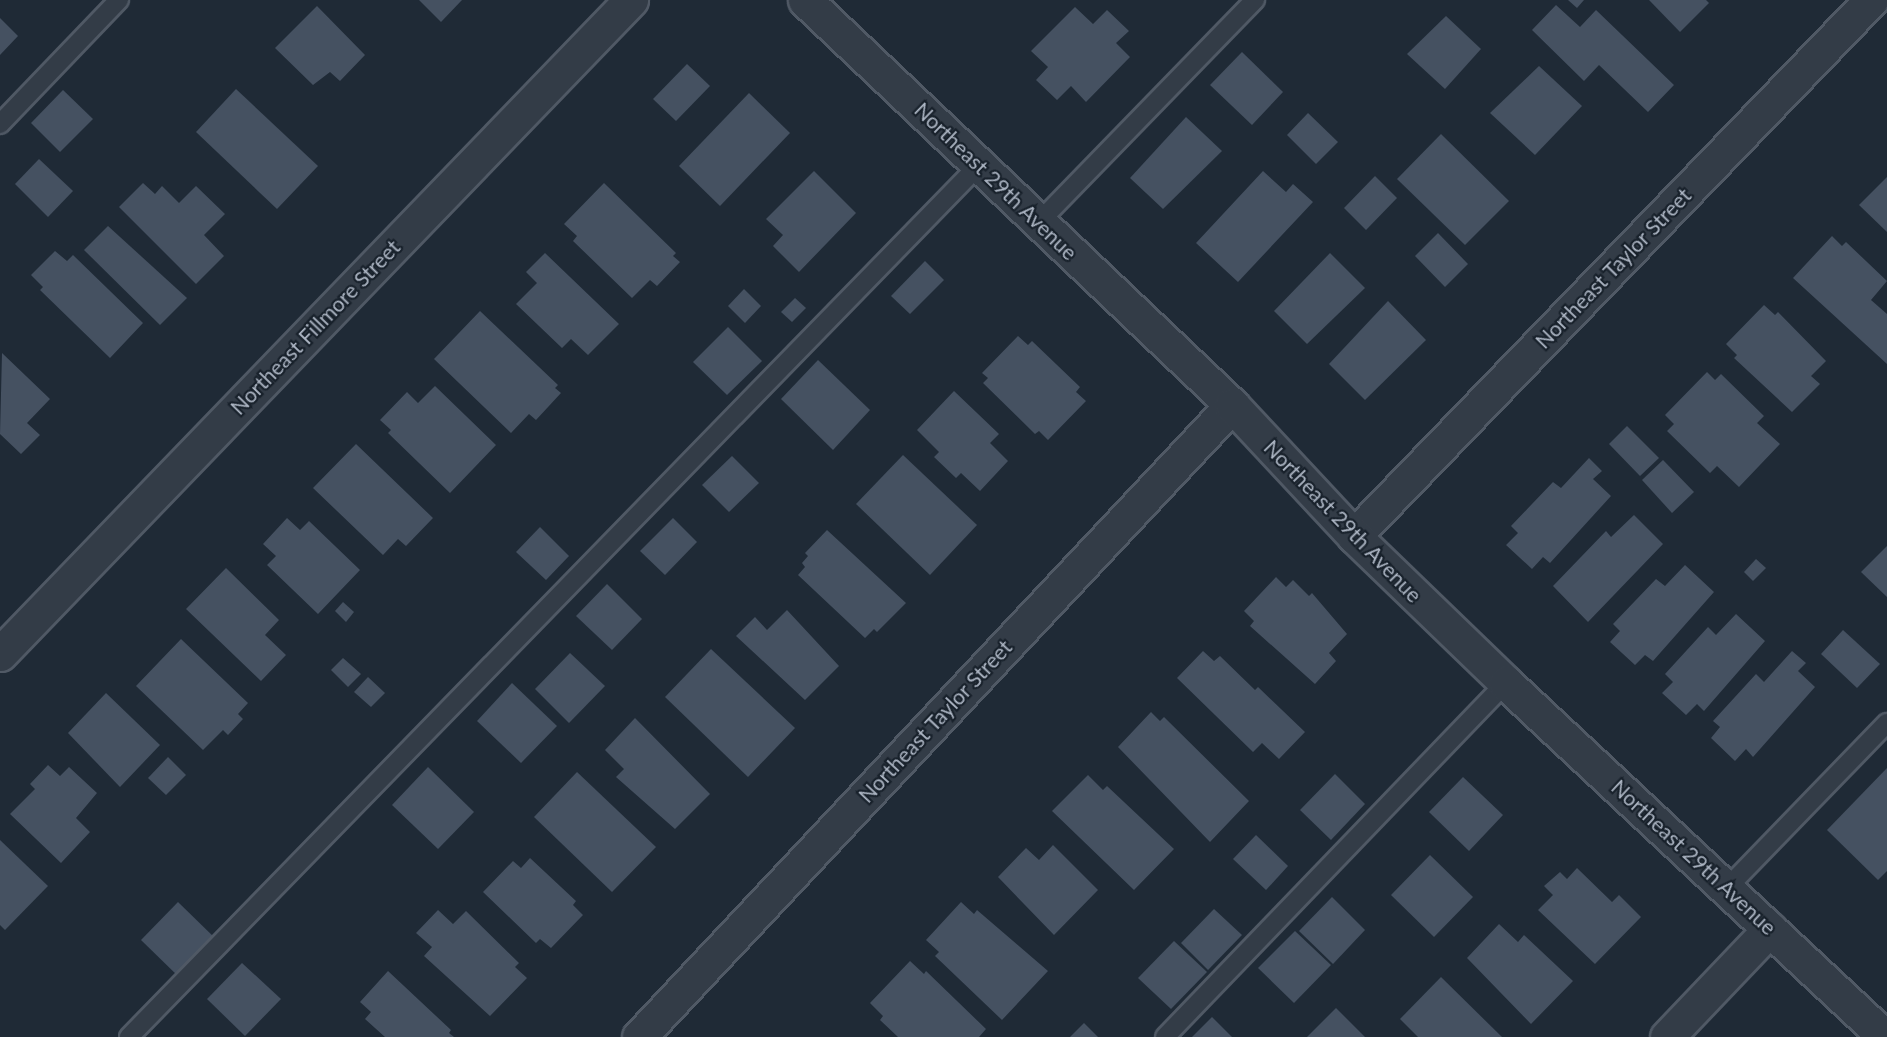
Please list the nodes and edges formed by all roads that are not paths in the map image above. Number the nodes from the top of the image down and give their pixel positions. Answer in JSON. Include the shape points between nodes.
{"nodes":[{"id":1,"x":119,"y":0,"type":"edge"},
{"id":2,"x":631,"y":0,"type":"edge"},
{"id":3,"x":805,"y":0,"type":"edge"},
{"id":4,"x":1255,"y":0,"type":"edge"},
{"id":5,"x":1871,"y":0,"type":"edge"},
{"id":6,"x":0,"y":124,"type":"edge"},
{"id":7,"x":979,"y":165,"type":"junction"},
{"id":8,"x":1039,"y":222,"type":"junction"},
{"id":9,"x":1232,"y":405,"type":"junction"},
{"id":10,"x":1354,"y":536,"type":"junction"},
{"id":11,"x":0,"y":654,"type":"edge"},
{"id":12,"x":1506,"y":683,"type":"junction"},
{"id":13,"x":1887,"y":723,"type":"edge"},
{"id":14,"x":1727,"y":888,"type":"junction"},
{"id":15,"x":1770,"y":929,"type":"junction"},
{"id":16,"x":129,"y":1037,"type":"edge"},
{"id":17,"x":639,"y":1037,"type":"edge"},
{"id":18,"x":1165,"y":1037,"type":"edge"},
{"id":19,"x":1667,"y":1037,"type":"edge"},
{"id":20,"x":1885,"y":1037,"type":"edge"}],
"edges":[{"from":1,"to":6,"type":"lane"},
{"from":2,"to":11,"type":"street","name":"Northeast Fillmore Street"},
{"from":3,"to":7,"type":"street","name":"Northeast 29th Avenue"},
{"from":4,"to":8,"type":"lane"},
{"from":5,"to":10,"type":"street","name":"Northeast Taylor Street"},
{"from":7,"to":8,"type":"street","name":"Northeast 29th Avenue"},
{"from":7,"to":16,"type":"lane"},
{"from":8,"to":9,"type":"street","name":"Northeast 29th Avenue"},
{"from":9,"to":10,"type":"street","name":"Northeast 29th Avenue"},
{"from":9,"to":17,"type":"street","name":"Northeast Taylor Street"},
{"from":10,"to":12,"type":"street","name":"Northeast 29th Avenue"},
{"from":12,"to":14,"type":"street","name":"Northeast 29th Avenue"},
{"from":12,"to":18,"type":"lane"},
{"from":13,"to":14,"type":"lane"},
{"from":14,"to":15,"type":"street","name":"Northeast 29th Avenue"},
{"from":15,"to":19,"type":"street"},
{"from":15,"to":20,"type":"street","name":"Northeast 29th Avenue"}]}
